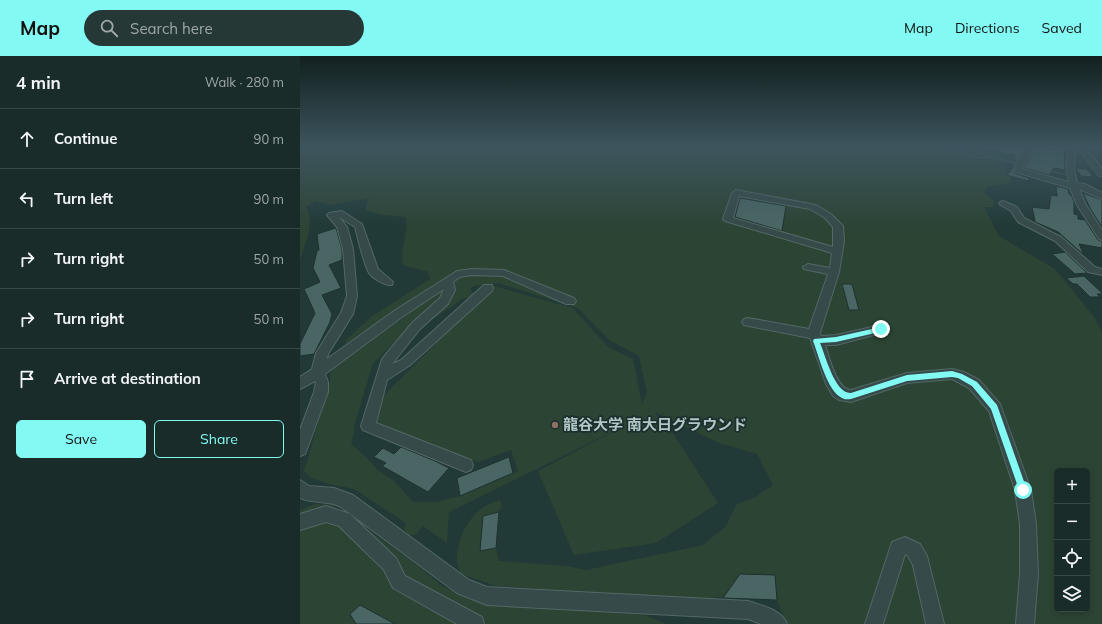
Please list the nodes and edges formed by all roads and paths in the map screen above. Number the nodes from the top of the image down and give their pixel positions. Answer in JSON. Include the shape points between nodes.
{"nodes":[{"id":1,"x":1039,"y":174,"type":"edge"},
{"id":2,"x":1072,"y":174,"type":"edge"},
{"id":3,"x":1072,"y":179,"type":"junction"},
{"id":4,"x":1102,"y":196,"type":"edge"},
{"id":5,"x":1003,"y":204,"type":"dead end"},
{"id":6,"x":1100,"y":233,"type":"edge"},
{"id":7,"x":837,"y":250,"type":"junction"},
{"id":8,"x":808,"y":267,"type":"dead end"},
{"id":9,"x":834,"y":272,"type":"junction"},
{"id":10,"x":1102,"y":272,"type":"edge"},
{"id":11,"x":388,"y":282,"type":"dead end"},
{"id":12,"x":448,"y":282,"type":"junction"},
{"id":13,"x":488,"y":288,"type":"dead end"},
{"id":14,"x":570,"y":301,"type":"dead end"},
{"id":15,"x":748,"y":322,"type":"dead end"},
{"id":16,"x":881,"y":329,"type":"dead end"},
{"id":17,"x":816,"y":338,"type":"junction"},
{"id":18,"x":318,"y":372,"type":"junction"},
{"id":19,"x":382,"y":377,"type":"junction"},
{"id":20,"x":300,"y":384,"type":"edge"},
{"id":21,"x":300,"y":449,"type":"edge"},
{"id":22,"x":466,"y":464,"type":"dead end"},
{"id":23,"x":303,"y":494,"type":"edge"},
{"id":24,"x":300,"y":522,"type":"edge"},
{"id":25,"x":475,"y":624,"type":"edge"},
{"id":26,"x":778,"y":624,"type":"edge"},
{"id":27,"x":874,"y":624,"type":"edge"},
{"id":28,"x":935,"y":624,"type":"edge"},
{"id":29,"x":1025,"y":624,"type":"edge"}],
"edges":[{"from":1,"to":3,"type":"street"},
{"from":2,"to":3,"type":"street"},
{"from":3,"to":4,"type":"street"},
{"from":3,"to":6,"type":"street","via":[[1080,205]]},
{"from":5,"to":10,"type":"street","via":[[1014,209],[1021,220],[1058,239],[1092,270]]},
{"from":7,"to":7,"type":"street","via":[[838,226],[813,207],[736,193],[728,219]]},
{"from":7,"to":9,"type":"street"},
{"from":8,"to":9,"type":"street"},
{"from":9,"to":17,"type":"street"},
{"from":11,"to":18,"type":"street","via":[[373,271],[359,226],[342,214],[332,215],[342,227],[350,259],[352,296],[348,314],[322,352]]},
{"from":12,"to":14,"type":"street","via":[[457,274],[504,273]]},
{"from":12,"to":18,"type":"street","via":[[398,314]]},
{"from":12,"to":19,"type":"street","via":[[450,290],[444,300],[416,326],[386,362]]},
{"from":13,"to":19,"type":"street","via":[[405,363]]},
{"from":15,"to":17,"type":"street"},
{"from":16,"to":17,"type":"street","via":[[836,340]]},
{"from":17,"to":29,"type":"street","via":[[833,384],[844,396],[907,378],[952,374],[974,384],[995,408],[1023,490],[1028,524],[1029,574]]},
{"from":18,"to":20,"type":"street"},
{"from":18,"to":21,"type":"street","via":[[322,382],[321,392]]},
{"from":19,"to":22,"type":"street","via":[[368,426]]},
{"from":23,"to":26,"type":"street","via":[[335,496],[347,501],[463,587],[487,596],[748,610]]},
{"from":24,"to":25,"type":"street","via":[[326,514],[344,520],[390,564],[399,582]]},
{"from":27,"to":28,"type":"street","via":[[898,548],[905,545],[914,550],[921,562]]}]}
